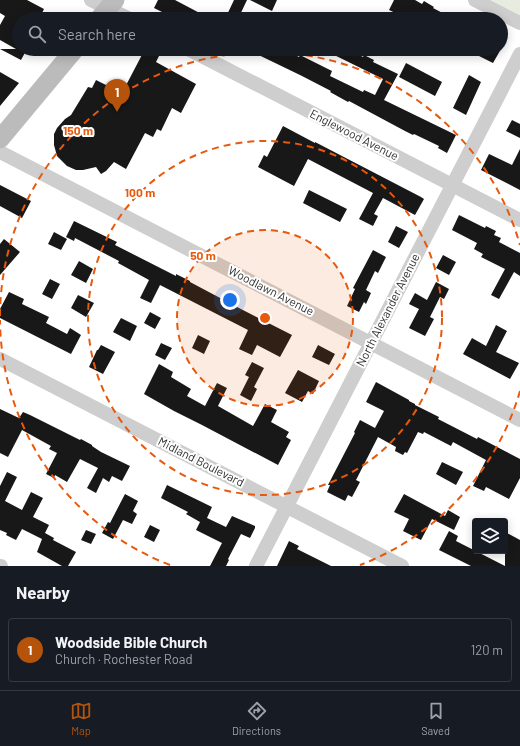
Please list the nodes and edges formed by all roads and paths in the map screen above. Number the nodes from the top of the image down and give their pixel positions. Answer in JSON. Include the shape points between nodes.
{"nodes":[{"id":1,"x":91,"y":0,"type":"edge"},
{"id":2,"x":475,"y":0,"type":"edge"},
{"id":3,"x":107,"y":9,"type":"edge"},
{"id":4,"x":498,"y":12,"type":"edge"},
{"id":5,"x":508,"y":17,"type":"edge"},
{"id":6,"x":520,"y":23,"type":"edge"},
{"id":7,"x":520,"y":54,"type":"edge"},
{"id":8,"x":69,"y":56,"type":"edge"},
{"id":9,"x":202,"y":56,"type":"edge"},
{"id":10,"x":0,"y":139,"type":"edge"},
{"id":11,"x":0,"y":152,"type":"edge"},
{"id":12,"x":452,"y":185,"type":"junction"},
{"id":13,"x":520,"y":220,"type":"edge"},
{"id":14,"x":371,"y":343,"type":"junction"},
{"id":15,"x":0,"y":359,"type":"edge"},
{"id":16,"x":520,"y":420,"type":"edge"},
{"id":17,"x":287,"y":506,"type":"junction"},
{"id":18,"x":256,"y":566,"type":"edge"},
{"id":19,"x":402,"y":566,"type":"edge"}],
"edges":[{"from":1,"to":3,"type":"street"},
{"from":2,"to":4,"type":"street"},
{"from":5,"to":6,"type":"street"},
{"from":7,"to":12,"type":"street","name":"North Alexander Avenue"},
{"from":8,"to":10,"type":"main road"},
{"from":9,"to":12,"type":"street","name":"Englewood Avenue"},
{"from":11,"to":14,"type":"street","name":"Woodlawn Avenue"},
{"from":12,"to":13,"type":"street","name":"Englewood Avenue"},
{"from":12,"to":14,"type":"street","name":"North Alexander Avenue"},
{"from":14,"to":16,"type":"street","name":"Woodlawn Avenue"},
{"from":14,"to":17,"type":"street","name":"North Alexander Avenue"},
{"from":15,"to":17,"type":"street","name":"Midland Boulevard"},
{"from":17,"to":18,"type":"street","name":"North Alexander Avenue"},
{"from":17,"to":19,"type":"street","name":"Midland Boulevard"}]}
